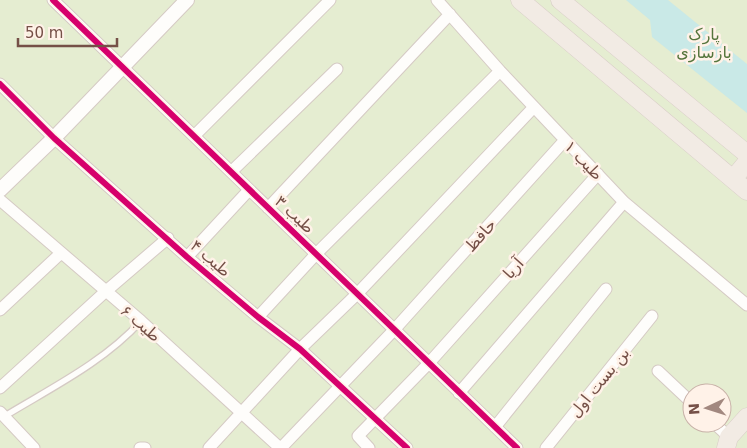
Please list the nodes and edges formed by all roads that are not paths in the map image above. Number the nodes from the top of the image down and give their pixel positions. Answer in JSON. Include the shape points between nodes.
{"nodes":[{"id":1,"x":53,"y":0,"type":"edge"},
{"id":2,"x":187,"y":0,"type":"edge"},
{"id":3,"x":330,"y":0,"type":"edge"},
{"id":4,"x":437,"y":0,"type":"edge"},
{"id":5,"x":520,"y":0,"type":"edge"},
{"id":6,"x":560,"y":0,"type":"edge"},
{"id":7,"x":450,"y":14,"type":"junction"},
{"id":8,"x":123,"y":68,"type":"junction"},
{"id":9,"x":337,"y":69,"type":"dead end"},
{"id":10,"x":500,"y":71,"type":"junction"},
{"id":11,"x":0,"y":84,"type":"edge"},
{"id":12,"x":534,"y":107,"type":"junction"},
{"id":13,"x":194,"y":136,"type":"junction"},
{"id":14,"x":54,"y":138,"type":"junction"},
{"id":15,"x":565,"y":140,"type":"junction"},
{"id":16,"x":747,"y":154,"type":"edge"},
{"id":17,"x":747,"y":162,"type":"edge"},
{"id":18,"x":231,"y":172,"type":"junction"},
{"id":19,"x":598,"y":174,"type":"junction"},
{"id":20,"x":733,"y":179,"type":"junction"},
{"id":21,"x":0,"y":190,"type":"edge"},
{"id":22,"x":249,"y":190,"type":"junction"},
{"id":23,"x":747,"y":191,"type":"edge"},
{"id":24,"x":0,"y":200,"type":"edge"},
{"id":25,"x":624,"y":202,"type":"junction"},
{"id":26,"x":268,"y":208,"type":"junction"},
{"id":27,"x":168,"y":238,"type":"junction"},
{"id":28,"x":61,"y":253,"type":"junction"},
{"id":29,"x":317,"y":253,"type":"junction"},
{"id":30,"x":187,"y":257,"type":"junction"},
{"id":31,"x":606,"y":289,"type":"dead end"},
{"id":32,"x":105,"y":292,"type":"junction"},
{"id":33,"x":357,"y":294,"type":"junction"},
{"id":34,"x":747,"y":305,"type":"edge"},
{"id":35,"x":0,"y":310,"type":"edge"},
{"id":36,"x":652,"y":316,"type":"dead end"},
{"id":37,"x":258,"y":317,"type":"junction"},
{"id":38,"x":140,"y":322,"type":"junction"},
{"id":39,"x":394,"y":330,"type":"junction"},
{"id":40,"x":300,"y":349,"type":"junction"},
{"id":41,"x":429,"y":363,"type":"junction"},
{"id":42,"x":658,"y":371,"type":"dead end"},
{"id":43,"x":340,"y":385,"type":"junction"},
{"id":44,"x":0,"y":388,"type":"edge"},
{"id":45,"x":459,"y":393,"type":"junction"},
{"id":46,"x":682,"y":394,"type":"edge"},
{"id":47,"x":241,"y":412,"type":"junction"},
{"id":48,"x":2,"y":414,"type":"edge"},
{"id":49,"x":747,"y":417,"type":"edge"},
{"id":50,"x":375,"y":419,"type":"junction"},
{"id":51,"x":495,"y":427,"type":"junction"},
{"id":52,"x":722,"y":433,"type":"edge"},
{"id":53,"x":747,"y":433,"type":"edge"},
{"id":54,"x":730,"y":444,"type":"edge"},
{"id":55,"x":26,"y":446,"type":"edge"},
{"id":56,"x":140,"y":448,"type":"edge"},
{"id":57,"x":145,"y":448,"type":"edge"},
{"id":58,"x":209,"y":448,"type":"edge"},
{"id":59,"x":281,"y":448,"type":"edge"},
{"id":60,"x":370,"y":448,"type":"edge"},
{"id":61,"x":407,"y":448,"type":"edge"},
{"id":62,"x":516,"y":448,"type":"edge"},
{"id":63,"x":546,"y":448,"type":"edge"}],
"edges":[{"from":1,"to":8,"type":"street","name":"طیب ۳"},
{"from":2,"to":8,"type":"street"},
{"from":3,"to":13,"type":"street"},
{"from":4,"to":7,"type":"street","name":"طیب ۱"},
{"from":5,"to":20,"type":"main road"},
{"from":6,"to":16,"type":"main road"},
{"from":7,"to":10,"type":"street","name":"طیب ۱"},
{"from":7,"to":26,"type":"street"},
{"from":8,"to":13,"type":"street","name":"طیب ۳"},
{"from":8,"to":14,"type":"street"},
{"from":9,"to":18,"type":"street"},
{"from":10,"to":12,"type":"street","name":"طیب ۱"},
{"from":10,"to":29,"type":"street"},
{"from":11,"to":14,"type":"street","name":"طیب ۴"},
{"from":12,"to":15,"type":"street","name":"طیب ۱"},
{"from":12,"to":33,"type":"street"},
{"from":13,"to":18,"type":"street","name":"طیب ۳"},
{"from":14,"to":21,"type":"street"},
{"from":14,"to":27,"type":"street","name":"طیب ۴"},
{"from":15,"to":19,"type":"street","name":"طیب ۱"},
{"from":15,"to":39,"type":"street","name":"حافظ"},
{"from":17,"to":20,"type":"main road"},
{"from":18,"to":22,"type":"street","name":"طیب ۳"},
{"from":19,"to":25,"type":"street","name":"طیب ۱"},
{"from":19,"to":41,"type":"street","name":"آریا"},
{"from":20,"to":23,"type":"main road"},
{"from":22,"to":26,"type":"street","name":"طیب ۳"},
{"from":22,"to":30,"type":"street"},
{"from":24,"to":28,"type":"street","name":"طیب ۶"},
{"from":25,"to":34,"type":"street","name":"طیب ۱"},
{"from":25,"to":45,"type":"street"},
{"from":26,"to":29,"type":"street","name":"طیب ۳"},
{"from":27,"to":30,"type":"street","name":"طیب ۴"},
{"from":27,"to":32,"type":"street"},
{"from":28,"to":32,"type":"street","name":"طیب ۶"},
{"from":28,"to":35,"type":"street"},
{"from":29,"to":33,"type":"street","name":"طیب ۳"},
{"from":29,"to":37,"type":"street"},
{"from":30,"to":37,"type":"street","name":"طیب ۴"},
{"from":31,"to":51,"type":"street"},
{"from":32,"to":38,"type":"street","name":"طیب ۶"},
{"from":32,"to":44,"type":"street"},
{"from":33,"to":39,"type":"street","name":"طیب ۳"},
{"from":33,"to":40,"type":"street"},
{"from":36,"to":63,"type":"street","name":"بن بست اول"},
{"from":37,"to":40,"type":"street","name":"طیب ۴"},
{"from":38,"to":47,"type":"street","name":"طیب ۶"},
{"from":38,"to":48,"type":"lane","via":[[122,340],[79,371]]},
{"from":39,"to":41,"type":"street","name":"طیب ۳"},
{"from":39,"to":43,"type":"street","name":"حافظ"},
{"from":40,"to":43,"type":"street","name":"طیب ۴"},
{"from":40,"to":47,"type":"street"},
{"from":41,"to":45,"type":"street","name":"طیب ۳"},
{"from":41,"to":50,"type":"street","name":"آریا"},
{"from":42,"to":46,"type":"street"},
{"from":43,"to":50,"type":"street","name":"طیب ۴"},
{"from":43,"to":59,"type":"street","name":"حافظ"},
{"from":45,"to":51,"type":"street","name":"طیب ۳"},
{"from":47,"to":58,"type":"street"},
{"from":47,"to":59,"type":"street","name":"طیب ۶"},
{"from":48,"to":55,"type":"street"},
{"from":49,"to":54,"type":"main road"},
{"from":50,"to":60,"type":"street","name":"آریا","via":[[358,436]]},
{"from":50,"to":61,"type":"street","name":"طیب ۴"},
{"from":51,"to":62,"type":"street","name":"طیب ۳"},
{"from":52,"to":54,"type":"street"},
{"from":53,"to":54,"type":"main road"},
{"from":56,"to":57,"type":"street"}]}
